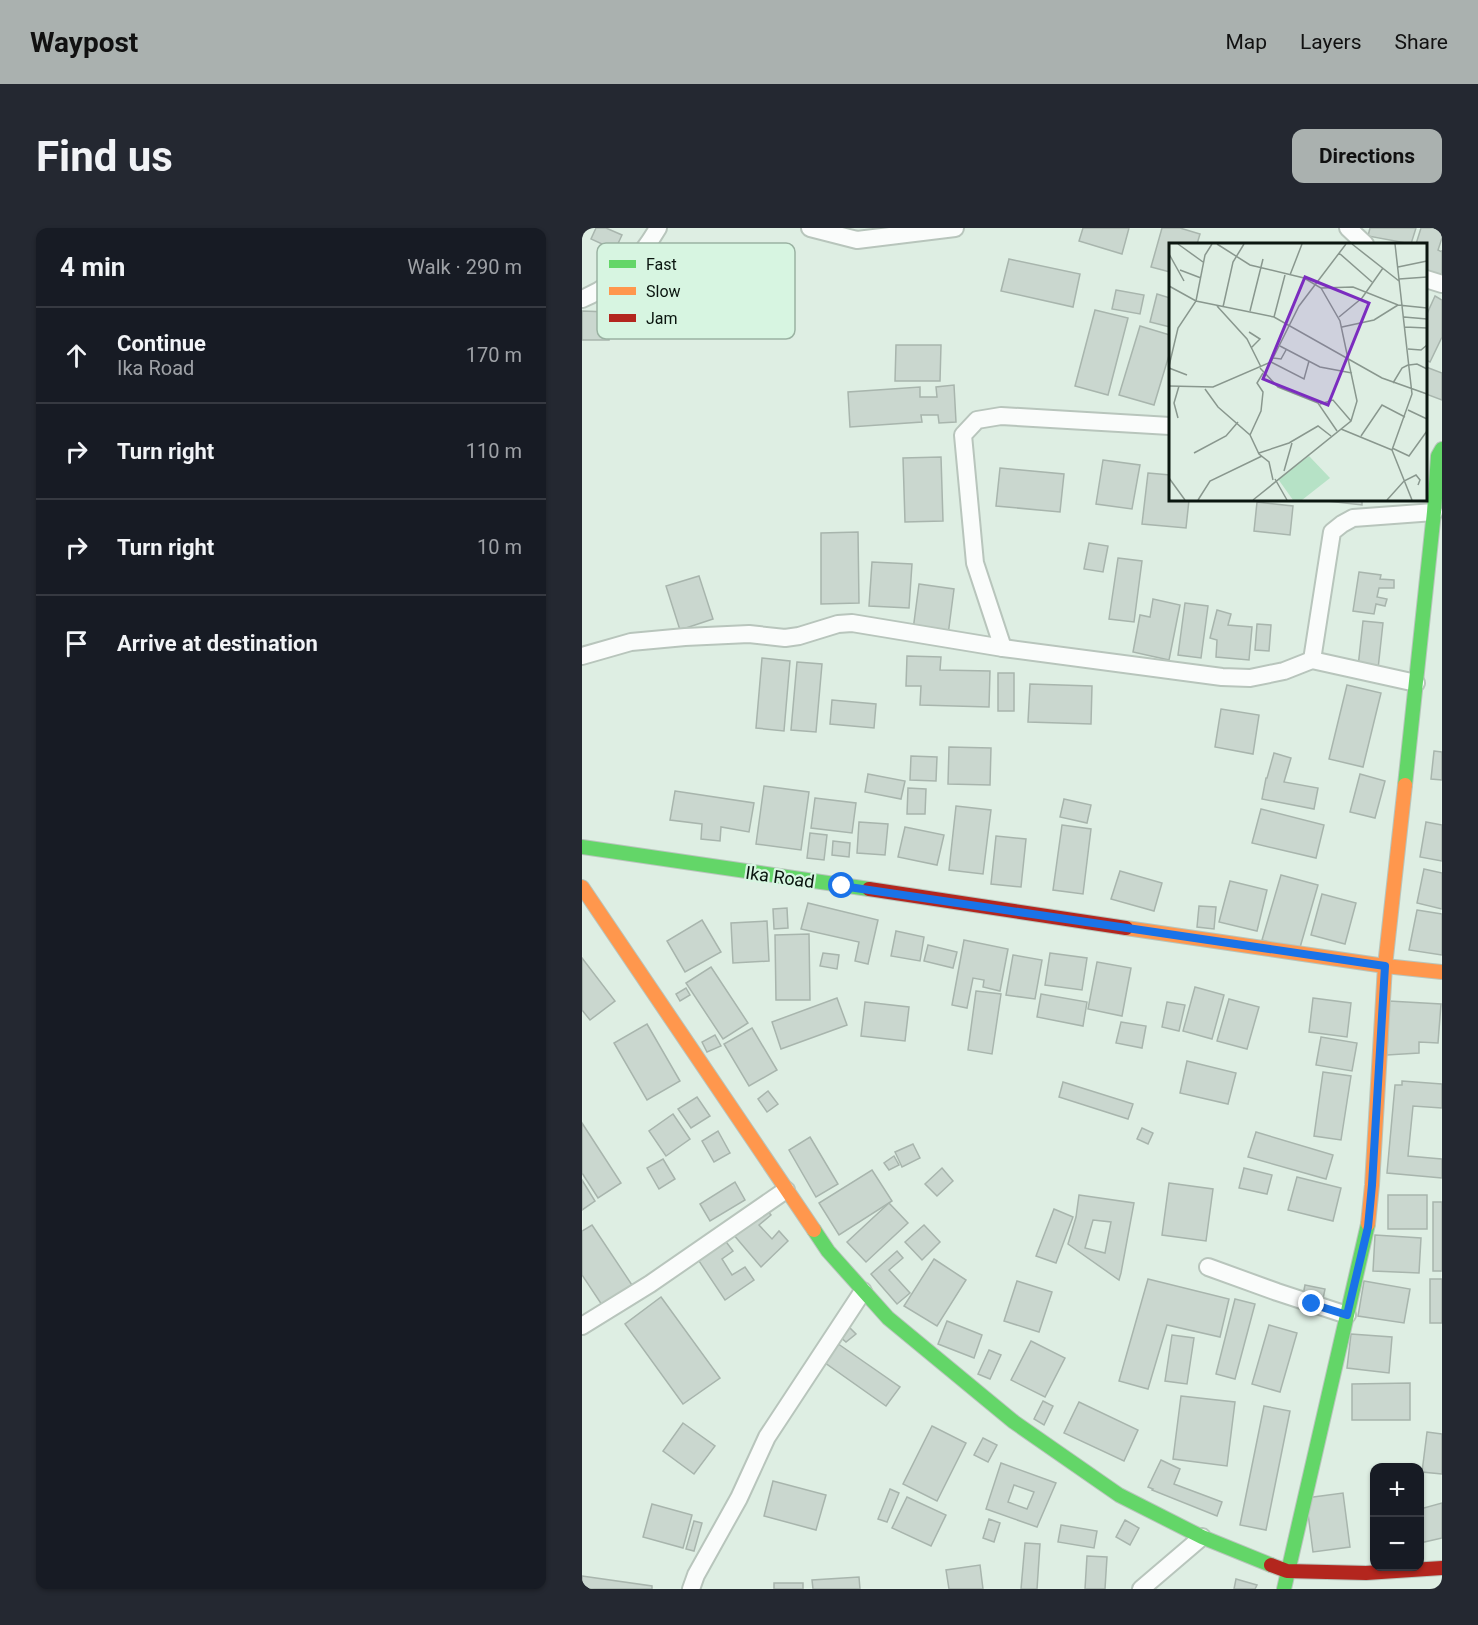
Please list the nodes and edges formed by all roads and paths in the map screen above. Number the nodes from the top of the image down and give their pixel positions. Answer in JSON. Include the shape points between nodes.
{"nodes":[{"id":1,"x":658,"y":228,"type":"edge"},
{"id":2,"x":810,"y":228,"type":"edge"},
{"id":3,"x":955,"y":228,"type":"edge"},
{"id":4,"x":1348,"y":228,"type":"edge"},
{"id":5,"x":649,"y":243,"type":"edge"},
{"id":6,"x":1364,"y":243,"type":"edge"},
{"id":7,"x":1427,"y":280,"type":"edge"},
{"id":8,"x":1442,"y":284,"type":"edge"},
{"id":9,"x":597,"y":293,"type":"edge"},
{"id":10,"x":582,"y":299,"type":"edge"},
{"id":11,"x":1169,"y":426,"type":"edge"},
{"id":12,"x":1435,"y":453,"type":"edge"},
{"id":13,"x":1434,"y":512,"type":"junction"},
{"id":14,"x":1003,"y":648,"type":"junction"},
{"id":15,"x":582,"y":656,"type":"edge"},
{"id":16,"x":1312,"y":660,"type":"junction"},
{"id":17,"x":1416,"y":683,"type":"junction"},
{"id":18,"x":582,"y":847,"type":"edge"},
{"id":19,"x":582,"y":887,"type":"edge"},
{"id":20,"x":1385,"y":966,"type":"junction"},
{"id":21,"x":1442,"y":972,"type":"edge"},
{"id":22,"x":786,"y":1190,"type":"junction"},
{"id":23,"x":1208,"y":1267,"type":"dead end"},
{"id":24,"x":862,"y":1292,"type":"junction"},
{"id":25,"x":1347,"y":1315,"type":"junction"},
{"id":26,"x":582,"y":1326,"type":"edge"},
{"id":27,"x":1202,"y":1537,"type":"junction"},
{"id":28,"x":1442,"y":1568,"type":"edge"},
{"id":29,"x":1287,"y":1571,"type":"junction"},
{"id":30,"x":691,"y":1589,"type":"edge"},
{"id":31,"x":1141,"y":1589,"type":"edge"},
{"id":32,"x":1284,"y":1589,"type":"edge"}],
"edges":[{"from":1,"to":5,"type":"street"},
{"from":2,"to":3,"type":"street","via":[[857,240]]},
{"from":4,"to":6,"type":"street"},
{"from":7,"to":8,"type":"street"},
{"from":9,"to":10,"type":"street"},
{"from":11,"to":14,"type":"street","via":[[1001,416],[977,420],[963,435],[975,563]]},
{"from":12,"to":13,"type":"street"},
{"from":13,"to":16,"type":"street","via":[[1353,518],[1332,532]]},
{"from":13,"to":17,"type":"street"},
{"from":14,"to":15,"type":"street","via":[[852,623],[785,638],[749,634],[631,642]]},
{"from":14,"to":16,"type":"street","via":[[1240,678]]},
{"from":16,"to":17,"type":"street"},
{"from":17,"to":20,"type":"street"},
{"from":18,"to":20,"type":"street","name":"Ika Road"},
{"from":19,"to":22,"type":"street"},
{"from":20,"to":21,"type":"street","name":"Ika Road"},
{"from":20,"to":25,"type":"street","via":[[1368,1227]]},
{"from":22,"to":24,"type":"street"},
{"from":22,"to":26,"type":"street","via":[[651,1284]]},
{"from":23,"to":25,"type":"street"},
{"from":24,"to":27,"type":"street","via":[[1014,1422],[1119,1495]]},
{"from":24,"to":30,"type":"street","via":[[766,1437]]},
{"from":25,"to":29,"type":"street"},
{"from":27,"to":29,"type":"street"},
{"from":27,"to":31,"type":"street"},
{"from":28,"to":29,"type":"street","via":[[1366,1573]]},
{"from":29,"to":32,"type":"street"}]}
